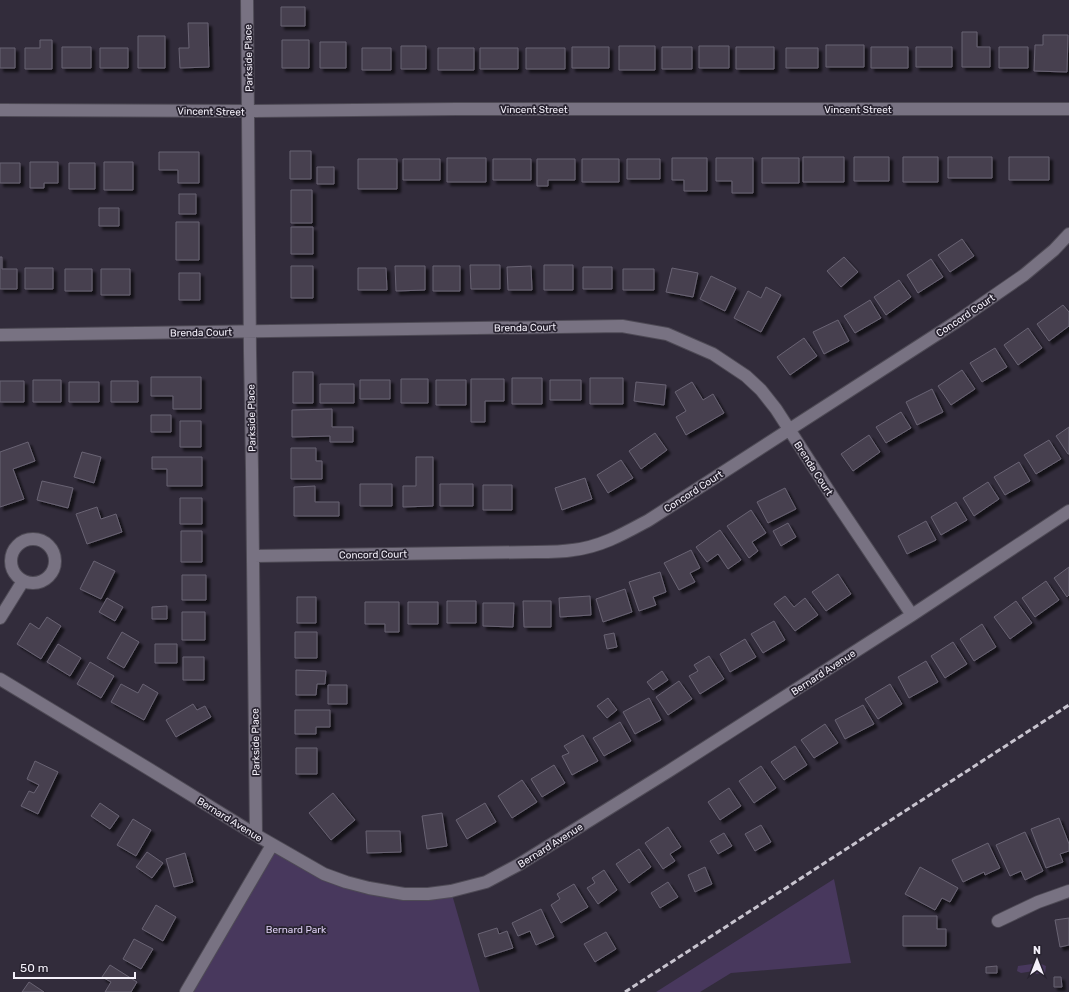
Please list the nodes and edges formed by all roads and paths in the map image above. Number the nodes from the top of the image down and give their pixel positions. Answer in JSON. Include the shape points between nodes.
{"nodes":[{"id":1,"x":247,"y":0,"type":"edge"},
{"id":2,"x":1069,"y":109,"type":"edge"},
{"id":3,"x":0,"y":110,"type":"edge"},
{"id":4,"x":249,"y":111,"type":"junction"},
{"id":5,"x":1069,"y":234,"type":"edge"},
{"id":6,"x":250,"y":331,"type":"junction"},
{"id":7,"x":0,"y":334,"type":"edge"},
{"id":8,"x":789,"y":429,"type":"junction"},
{"id":9,"x":1069,"y":510,"type":"edge"},
{"id":10,"x":253,"y":556,"type":"junction"},
{"id":11,"x":23,"y":581,"type":"dead end"},
{"id":12,"x":912,"y":615,"type":"junction"},
{"id":13,"x":0,"y":618,"type":"edge"},
{"id":14,"x":0,"y":679,"type":"edge"},
{"id":15,"x":256,"y":836,"type":"junction"},
{"id":16,"x":272,"y":845,"type":"junction"},
{"id":17,"x":1069,"y":891,"type":"edge"},
{"id":18,"x":998,"y":921,"type":"dead end"},
{"id":19,"x":186,"y":992,"type":"edge"}],
"edges":[{"from":1,"to":4,"type":"street","name":"Parkside Place"},
{"from":2,"to":4,"type":"street","name":"Vincent Street","via":[[456,108]]},
{"from":3,"to":4,"type":"street","name":"Vincent Street"},
{"from":4,"to":6,"type":"street","name":"Parkside Place"},
{"from":5,"to":8,"type":"street","name":"Concord Court","via":[[1024,275],[956,322]]},
{"from":6,"to":7,"type":"street","name":"Brenda Court"},
{"from":6,"to":8,"type":"street","name":"Brenda Court","via":[[622,326],[640,328],[678,338],[729,363],[761,390]]},
{"from":6,"to":10,"type":"street","name":"Parkside Place"},
{"from":8,"to":10,"type":"street","name":"Concord Court","via":[[649,520],[605,542],[575,550]]},
{"from":8,"to":12,"type":"street","name":"Brenda Court"},
{"from":9,"to":12,"type":"street","name":"Bernard Avenue"},
{"from":10,"to":15,"type":"street","name":"Parkside Place"},
{"from":11,"to":13,"type":"street"},
{"from":12,"to":16,"type":"street","name":"Bernard Avenue","via":[[669,771],[518,865],[486,882],[451,892],[428,894],[404,894],[369,888],[324,874]]},
{"from":14,"to":15,"type":"street","name":"Bernard Avenue"},
{"from":15,"to":16,"type":"street","name":"Bernard Avenue"},
{"from":16,"to":19,"type":"street"},
{"from":17,"to":18,"type":"street"}]}
